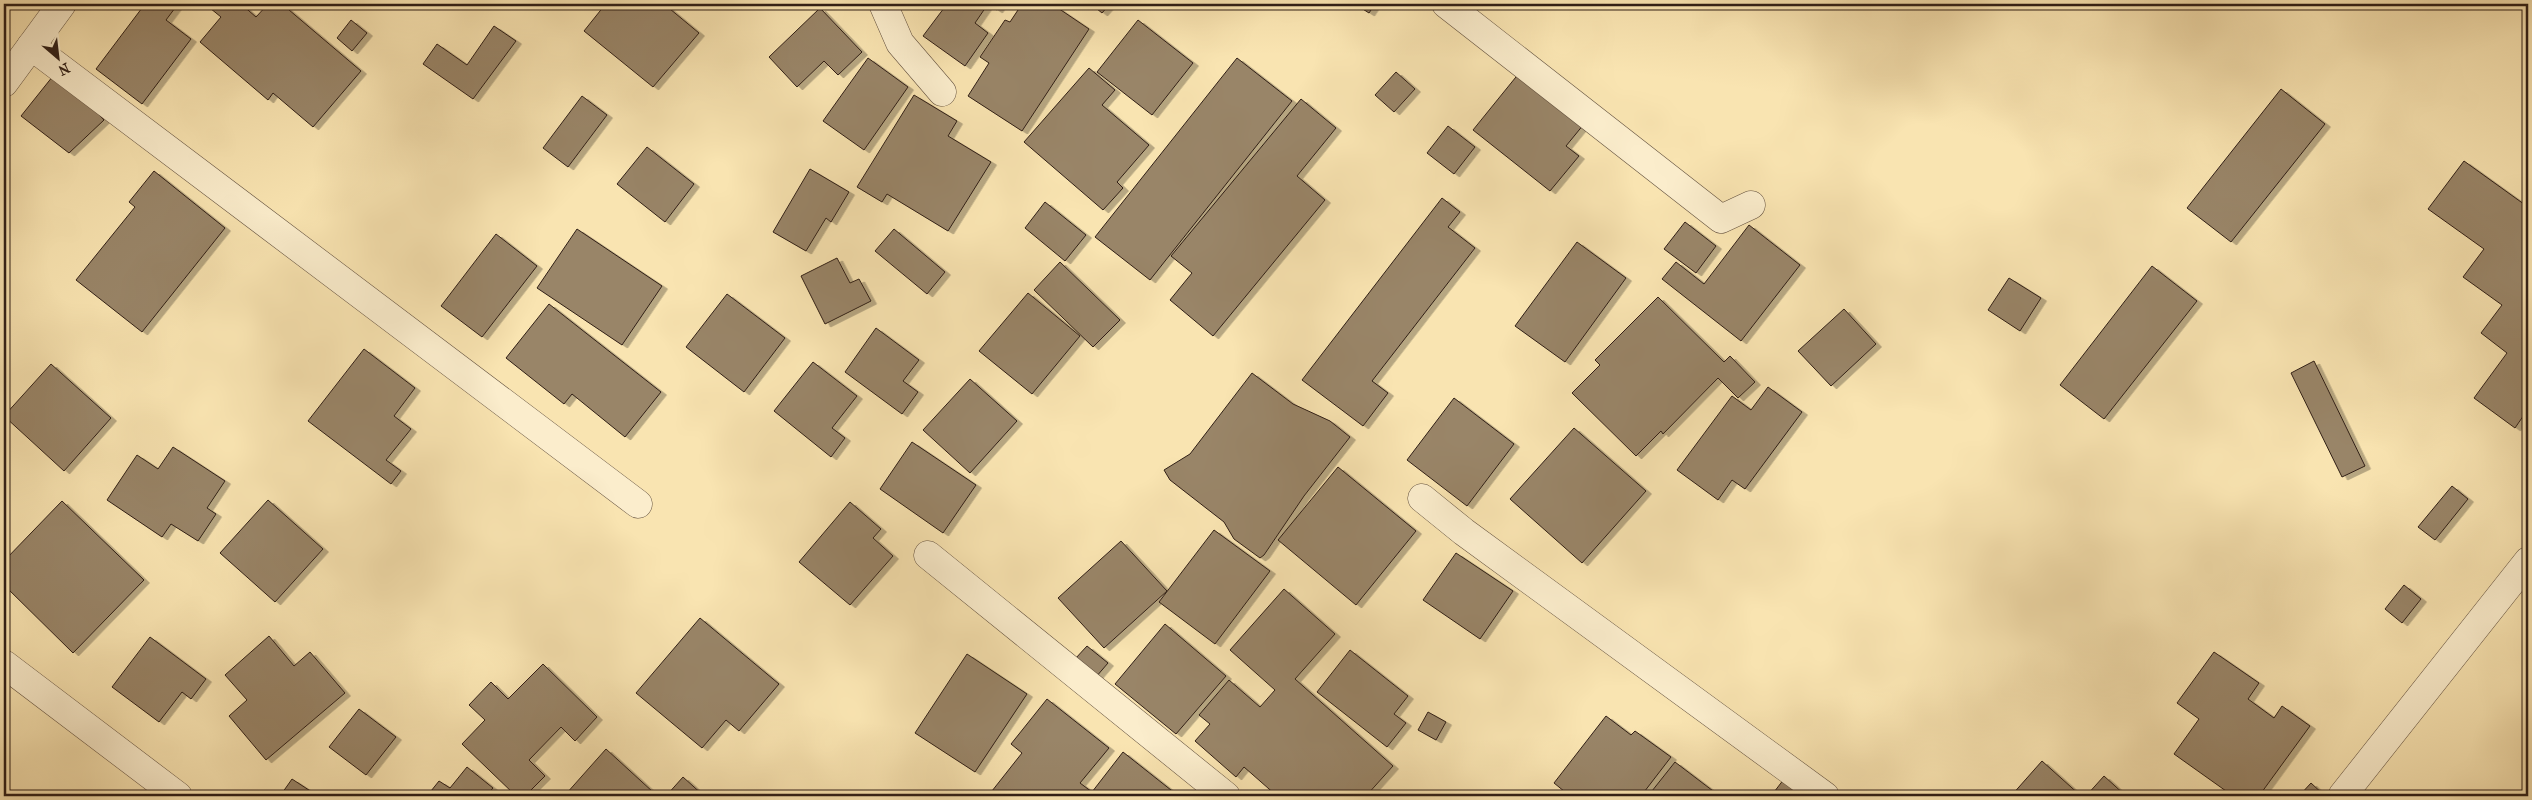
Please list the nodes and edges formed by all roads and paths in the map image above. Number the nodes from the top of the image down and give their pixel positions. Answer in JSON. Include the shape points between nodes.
{"nodes":[{"id":1,"x":62,"y":4,"type":"edge"},
{"id":2,"x":883,"y":4,"type":"edge"},
{"id":3,"x":1446,"y":4,"type":"edge"},
{"id":4,"x":31,"y":46,"type":"junction"},
{"id":5,"x":4,"y":83,"type":"edge"},
{"id":6,"x":942,"y":92,"type":"dead end"},
{"id":7,"x":1751,"y":205,"type":"dead end"},
{"id":8,"x":1422,"y":498,"type":"dead end"},
{"id":9,"x":638,"y":504,"type":"dead end"},
{"id":10,"x":928,"y":555,"type":"dead end"},
{"id":11,"x":2528,"y":561,"type":"edge"},
{"id":12,"x":4,"y":664,"type":"edge"},
{"id":13,"x":178,"y":796,"type":"edge"},
{"id":14,"x":1226,"y":796,"type":"edge"},
{"id":15,"x":1826,"y":796,"type":"edge"},
{"id":16,"x":2342,"y":796,"type":"edge"}],
"edges":[{"from":1,"to":4,"type":"street"},
{"from":2,"to":6,"type":"street","via":[[900,43]]},
{"from":3,"to":7,"type":"street","via":[[1721,219]]},
{"from":4,"to":5,"type":"street"},
{"from":4,"to":9,"type":"street"},
{"from":8,"to":15,"type":"street"},
{"from":10,"to":14,"type":"street"},
{"from":11,"to":16,"type":"street"},
{"from":12,"to":13,"type":"street"}]}
